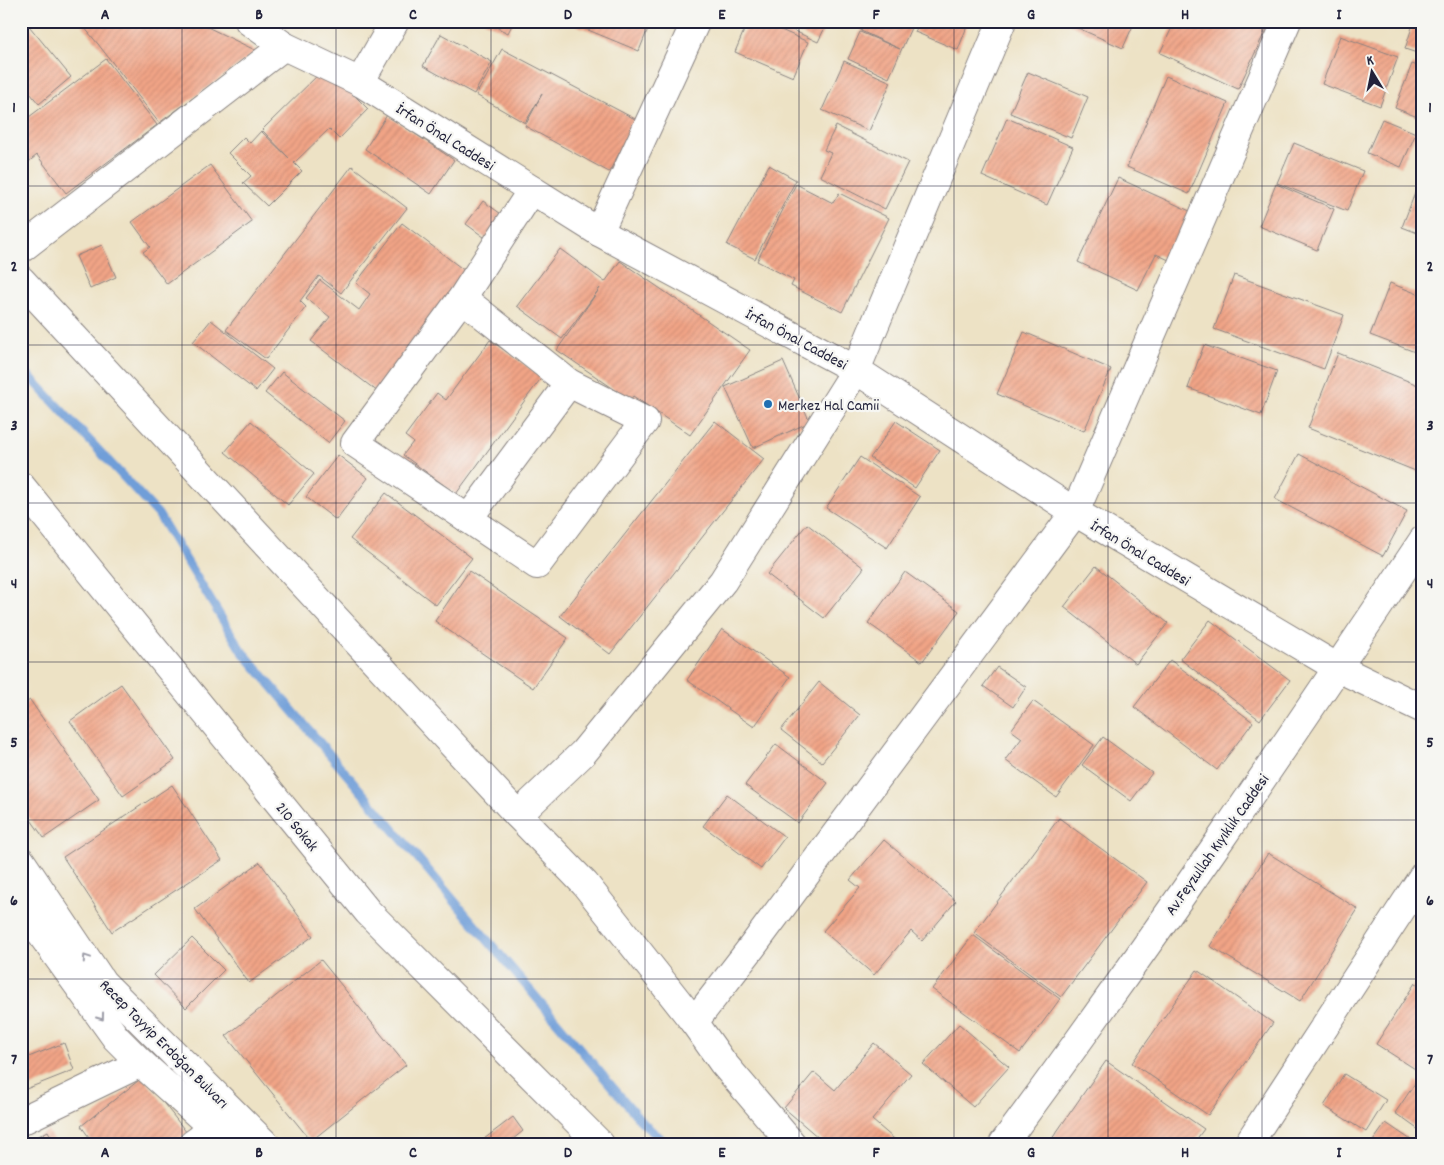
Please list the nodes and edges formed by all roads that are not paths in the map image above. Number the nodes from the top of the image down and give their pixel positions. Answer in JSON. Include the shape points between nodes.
{"nodes":[{"id":1,"x":249,"y":21,"type":"edge"},
{"id":2,"x":395,"y":21,"type":"edge"},
{"id":3,"x":696,"y":21,"type":"edge"},
{"id":4,"x":1002,"y":21,"type":"edge"},
{"id":5,"x":1287,"y":21,"type":"edge"},
{"id":6,"x":284,"y":46,"type":"junction"},
{"id":7,"x":360,"y":82,"type":"junction"},
{"id":8,"x":532,"y":190,"type":"junction"},
{"id":9,"x":599,"y":232,"type":"junction"},
{"id":10,"x":21,"y":249,"type":"edge"},
{"id":11,"x":21,"y":280,"type":"edge"},
{"id":12,"x":462,"y":298,"type":"junction"},
{"id":13,"x":856,"y":370,"type":"junction"},
{"id":14,"x":569,"y":383,"type":"junction"},
{"id":15,"x":21,"y":486,"type":"edge"},
{"id":16,"x":1074,"y":512,"type":"junction"},
{"id":17,"x":468,"y":519,"type":"junction"},
{"id":18,"x":1423,"y":540,"type":"edge"},
{"id":19,"x":1338,"y":668,"type":"junction"},
{"id":20,"x":1423,"y":709,"type":"edge"},
{"id":21,"x":518,"y":814,"type":"junction"},
{"id":22,"x":21,"y":861,"type":"edge"},
{"id":23,"x":1423,"y":876,"type":"edge"},
{"id":24,"x":21,"y":906,"type":"edge"},
{"id":25,"x":694,"y":1022,"type":"junction"},
{"id":26,"x":142,"y":1063,"type":"junction"},
{"id":27,"x":21,"y":1121,"type":"edge"},
{"id":28,"x":213,"y":1139,"type":"edge"},
{"id":29,"x":266,"y":1144,"type":"edge"},
{"id":30,"x":600,"y":1144,"type":"edge"},
{"id":31,"x":792,"y":1144,"type":"edge"},
{"id":32,"x":1002,"y":1144,"type":"edge"},
{"id":33,"x":1248,"y":1144,"type":"edge"}],
"edges":[{"from":1,"to":6,"type":"street","name":"İrfan Önal Caddesi"},
{"from":2,"to":7,"type":"street"},
{"from":3,"to":9,"type":"street"},
{"from":4,"to":13,"type":"street"},
{"from":5,"to":16,"type":"street"},
{"from":6,"to":7,"type":"street","name":"İrfan Önal Caddesi"},
{"from":6,"to":10,"type":"street"},
{"from":7,"to":8,"type":"street","name":"İrfan Önal Caddesi"},
{"from":8,"to":9,"type":"street","name":"İrfan Önal Caddesi"},
{"from":8,"to":12,"type":"street"},
{"from":9,"to":13,"type":"street","name":"İrfan Önal Caddesi"},
{"from":11,"to":21,"type":"street"},
{"from":12,"to":14,"type":"street"},
{"from":12,"to":17,"type":"street","via":[[355,443]]},
{"from":13,"to":16,"type":"street","name":"İrfan Önal Caddesi"},
{"from":13,"to":21,"type":"street","via":[[723,581],[583,753]]},
{"from":14,"to":17,"type":"street"},
{"from":14,"to":17,"type":"street","via":[[645,421],[537,565]]},
{"from":15,"to":30,"type":"street","name":"210 Sokak","via":[[368,912]]},
{"from":16,"to":19,"type":"street","name":"İrfan Önal Caddesi"},
{"from":16,"to":25,"type":"street"},
{"from":18,"to":19,"type":"street","name":"Av.Feyzullah Kıyıklık Caddesi"},
{"from":19,"to":20,"type":"street","name":"İrfan Önal Caddesi"},
{"from":19,"to":32,"type":"street","name":"Av.Feyzullah Kıyıklık Caddesi","via":[[1087,1031]]},
{"from":21,"to":25,"type":"street","via":[[586,884]]},
{"from":29,"to":22,"type":"street","name":"Recep Tayyip Erdoğan Bulvarı","one_way":true,"via":[[103,983]]},
{"from":23,"to":33,"type":"street"},
{"from":24,"to":26,"type":"street","name":"Recep Tayyip Erdoğan Bulvarı","one_way":true,"via":[[116,1038]]},
{"from":25,"to":31,"type":"street","via":[[723,1063]]},
{"from":26,"to":27,"type":"street"},
{"from":26,"to":28,"type":"street","name":"Recep Tayyip Erdoğan Bulvarı"}]}
